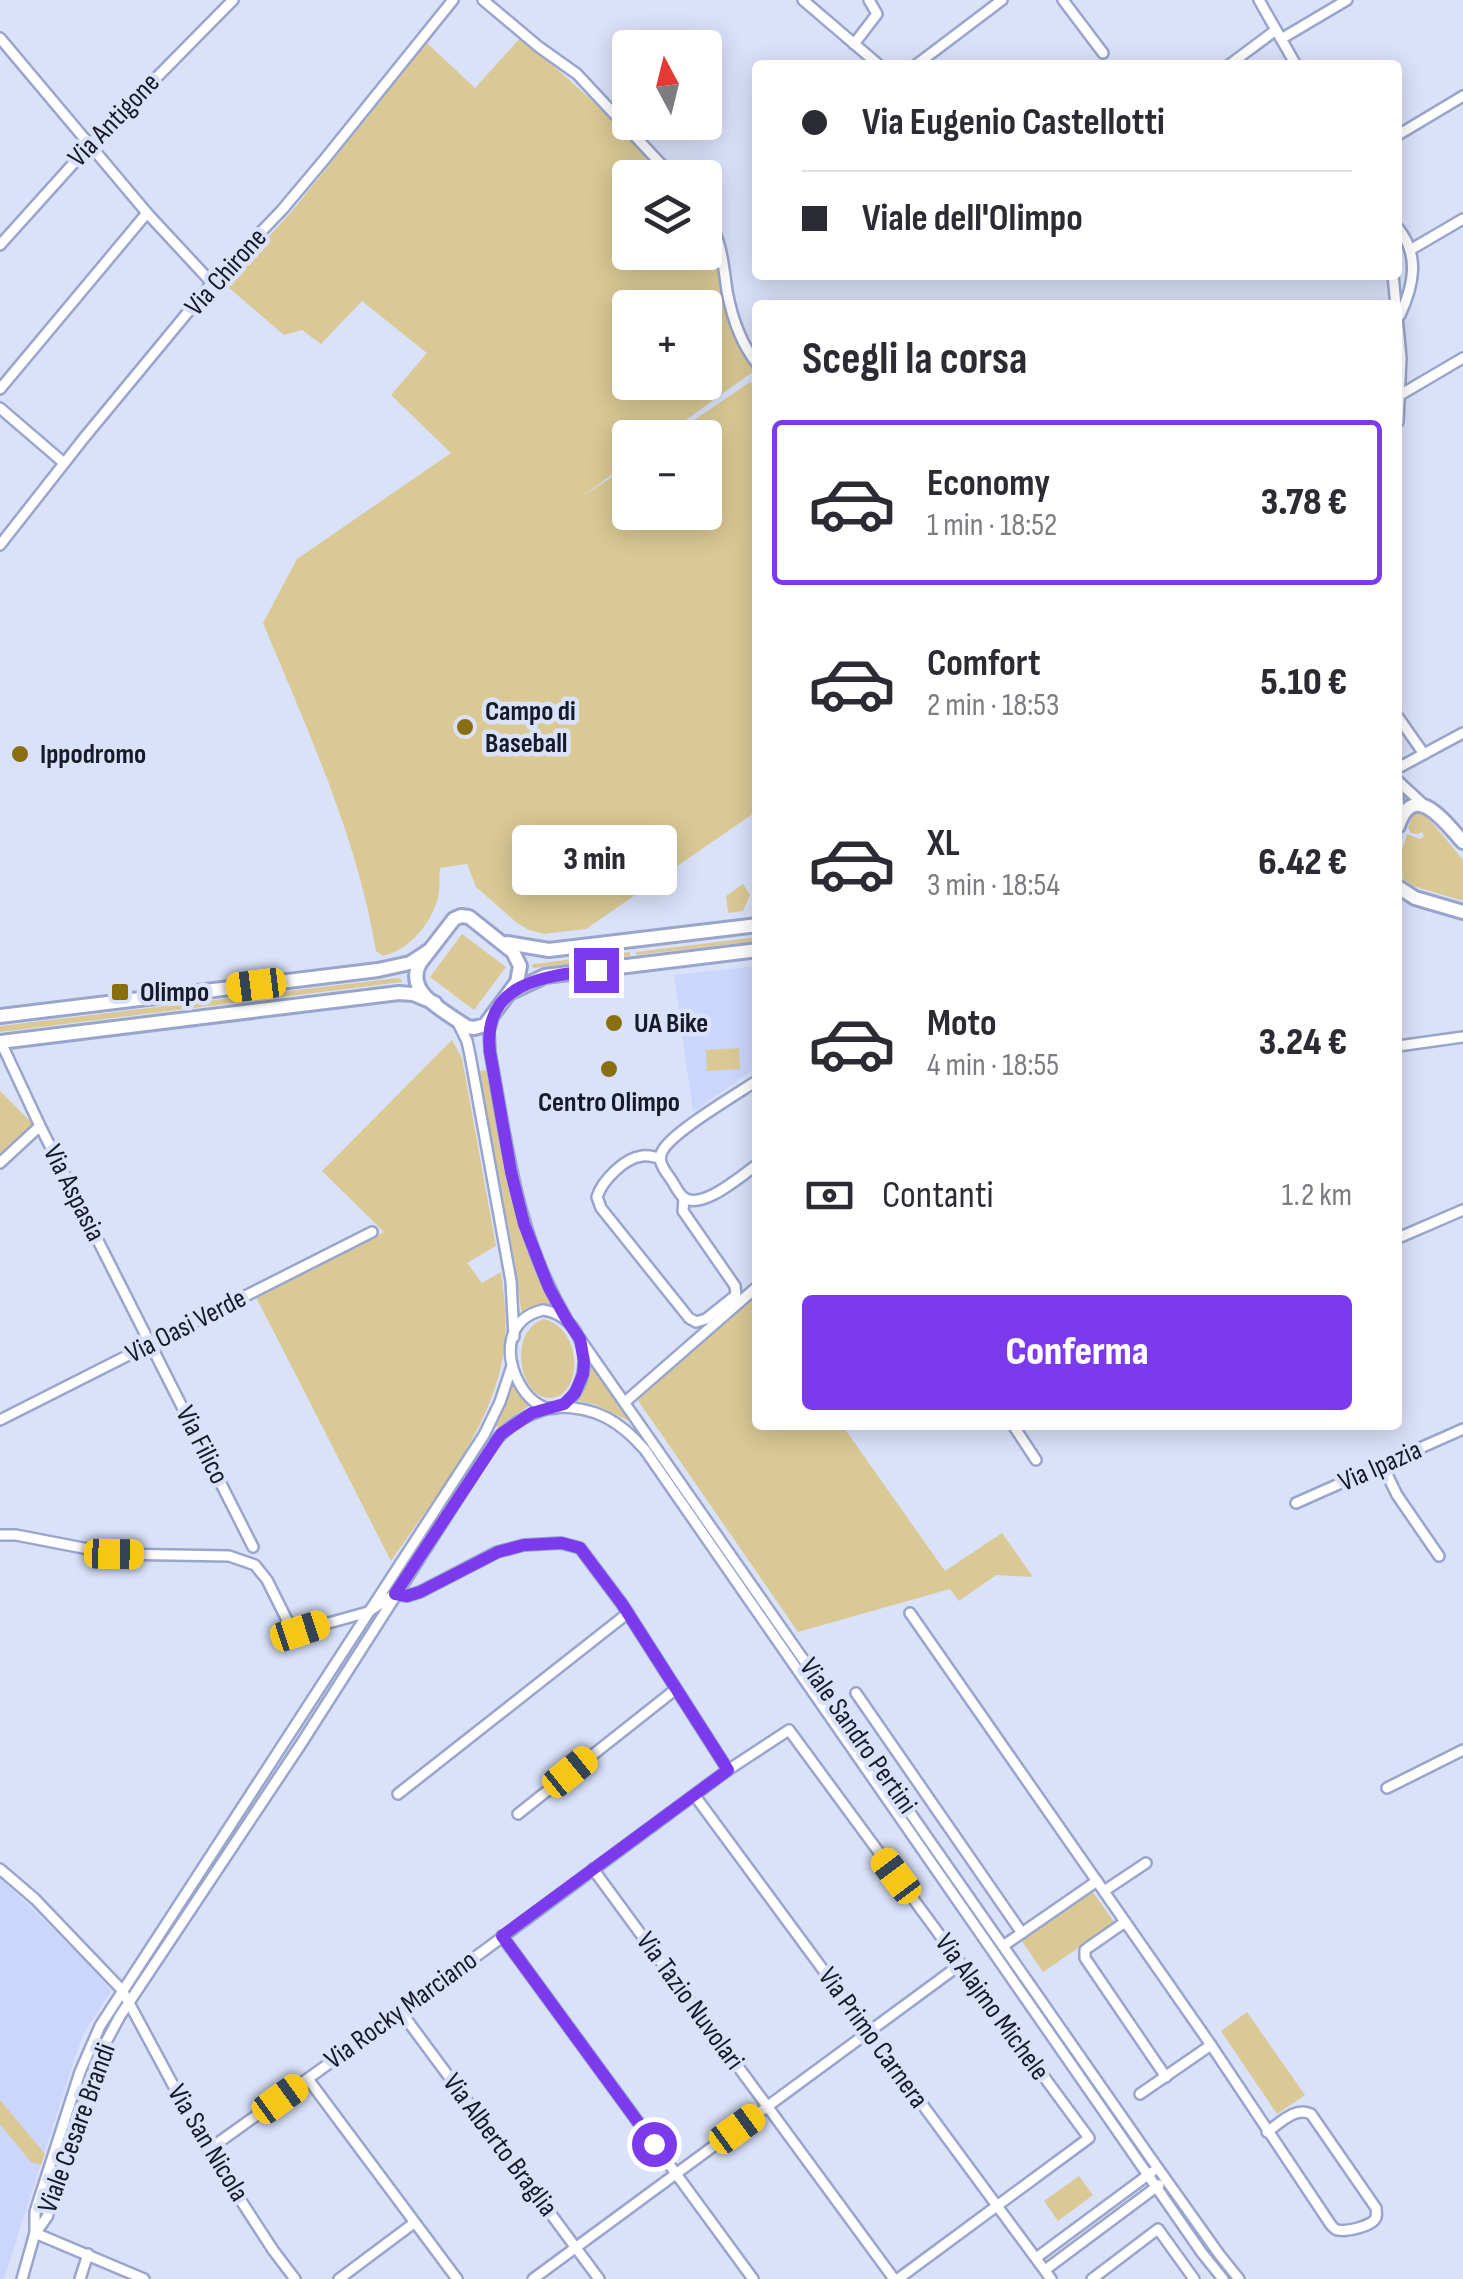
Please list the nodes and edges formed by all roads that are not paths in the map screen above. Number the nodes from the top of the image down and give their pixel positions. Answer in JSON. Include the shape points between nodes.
{"nodes":[{"id":1,"x":233,"y":0,"type":"edge"},
{"id":2,"x":452,"y":0,"type":"edge"},
{"id":3,"x":482,"y":0,"type":"edge"},
{"id":4,"x":803,"y":0,"type":"edge"},
{"id":5,"x":868,"y":0,"type":"edge"},
{"id":6,"x":1002,"y":0,"type":"edge"},
{"id":7,"x":1063,"y":0,"type":"edge"},
{"id":8,"x":1259,"y":0,"type":"edge"},
{"id":9,"x":1346,"y":0,"type":"edge"},
{"id":10,"x":1279,"y":35,"type":"junction"},
{"id":11,"x":0,"y":38,"type":"edge"},
{"id":12,"x":854,"y":44,"type":"junction"},
{"id":13,"x":1103,"y":53,"type":"dead end"},
{"id":14,"x":873,"y":60,"type":"edge"},
{"id":15,"x":923,"y":60,"type":"edge"},
{"id":16,"x":1237,"y":60,"type":"edge"},
{"id":17,"x":1293,"y":60,"type":"edge"},
{"id":18,"x":1463,"y":96,"type":"edge"},
{"id":19,"x":1402,"y":133,"type":"edge"},
{"id":20,"x":90,"y":144,"type":"junction"},
{"id":21,"x":657,"y":160,"type":"edge"},
{"id":22,"x":147,"y":213,"type":"junction"},
{"id":23,"x":1463,"y":219,"type":"edge"},
{"id":24,"x":1402,"y":235,"type":"edge"},
{"id":25,"x":0,"y":244,"type":"edge"},
{"id":26,"x":1410,"y":250,"type":"junction"},
{"id":27,"x":722,"y":257,"type":"edge"},
{"id":28,"x":212,"y":283,"type":"junction"},
{"id":29,"x":1402,"y":311,"type":"edge"},
{"id":30,"x":752,"y":358,"type":"edge"},
{"id":31,"x":1463,"y":358,"type":"edge"},
{"id":32,"x":0,"y":389,"type":"edge"},
{"id":33,"x":1402,"y":394,"type":"edge"},
{"id":34,"x":0,"y":408,"type":"edge"},
{"id":35,"x":64,"y":463,"type":"junction"},
{"id":36,"x":0,"y":545,"type":"edge"},
{"id":37,"x":1402,"y":723,"type":"edge"},
{"id":38,"x":1463,"y":733,"type":"edge"},
{"id":39,"x":1424,"y":754,"type":"junction"},
{"id":40,"x":1402,"y":766,"type":"edge"},
{"id":41,"x":1402,"y":785,"type":"edge"},
{"id":42,"x":1426,"y":807,"type":"junction"},
{"id":43,"x":1402,"y":813,"type":"edge"},
{"id":44,"x":1463,"y":842,"type":"edge"},
{"id":45,"x":1402,"y":892,"type":"edge"},
{"id":46,"x":1463,"y":914,"type":"edge"},
{"id":47,"x":752,"y":926,"type":"edge"},
{"id":48,"x":500,"y":941,"type":"junction"},
{"id":49,"x":430,"y":950,"type":"junction"},
{"id":50,"x":752,"y":951,"type":"edge"},
{"id":51,"x":509,"y":993,"type":"junction"},
{"id":52,"x":434,"y":1003,"type":"junction"},
{"id":53,"x":496,"y":1010,"type":"junction"},
{"id":54,"x":449,"y":1014,"type":"junction"},
{"id":55,"x":0,"y":1016,"type":"edge"},
{"id":56,"x":1463,"y":1037,"type":"edge"},
{"id":57,"x":1,"y":1041,"type":"edge"},
{"id":58,"x":1402,"y":1045,"type":"edge"},
{"id":59,"x":752,"y":1084,"type":"edge"},
{"id":60,"x":40,"y":1126,"type":"junction"},
{"id":61,"x":660,"y":1158,"type":"junction"},
{"id":62,"x":0,"y":1163,"type":"edge"},
{"id":63,"x":752,"y":1168,"type":"edge"},
{"id":64,"x":684,"y":1198,"type":"junction"},
{"id":65,"x":1463,"y":1210,"type":"edge"},
{"id":66,"x":372,"y":1232,"type":"dead end"},
{"id":67,"x":1402,"y":1236,"type":"edge"},
{"id":68,"x":752,"y":1291,"type":"edge"},
{"id":69,"x":567,"y":1320,"type":"junction"},
{"id":70,"x":514,"y":1337,"type":"junction"},
{"id":71,"x":580,"y":1339,"type":"junction"},
{"id":72,"x":151,"y":1344,"type":"junction"},
{"id":73,"x":512,"y":1366,"type":"junction"},
{"id":74,"x":625,"y":1402,"type":"junction"},
{"id":75,"x":554,"y":1407,"type":"junction"},
{"id":76,"x":0,"y":1420,"type":"edge"},
{"id":77,"x":1463,"y":1429,"type":"edge"},
{"id":78,"x":1015,"y":1430,"type":"edge"},
{"id":79,"x":1036,"y":1460,"type":"dead end"},
{"id":80,"x":1382,"y":1464,"type":"junction"},
{"id":81,"x":1296,"y":1502,"type":"dead end"},
{"id":82,"x":0,"y":1535,"type":"edge"},
{"id":83,"x":253,"y":1547,"type":"dead end"},
{"id":84,"x":1438,"y":1556,"type":"dead end"},
{"id":85,"x":395,"y":1594,"type":"junction"},
{"id":86,"x":368,"y":1612,"type":"junction"},
{"id":87,"x":628,"y":1613,"type":"junction"},
{"id":88,"x":910,"y":1613,"type":"dead end"},
{"id":89,"x":676,"y":1689,"type":"junction"},
{"id":90,"x":856,"y":1693,"type":"dead end"},
{"id":91,"x":789,"y":1730,"type":"joint"},
{"id":92,"x":1463,"y":1750,"type":"edge"},
{"id":93,"x":728,"y":1770,"type":"junction"},
{"id":94,"x":1387,"y":1788,"type":"dead end"},
{"id":95,"x":398,"y":1794,"type":"dead end"},
{"id":96,"x":695,"y":1796,"type":"junction"},
{"id":97,"x":518,"y":1814,"type":"dead end"},
{"id":98,"x":1146,"y":1863,"type":"dead end"},
{"id":99,"x":0,"y":1869,"type":"edge"},
{"id":100,"x":592,"y":1869,"type":"junction"},
{"id":101,"x":1097,"y":1881,"type":"junction"},
{"id":102,"x":1104,"y":1892,"type":"junction"},
{"id":103,"x":1125,"y":1922,"type":"junction"},
{"id":104,"x":1022,"y":1933,"type":"junction"},
{"id":105,"x":502,"y":1936,"type":"junction"},
{"id":106,"x":1003,"y":1946,"type":"junction"},
{"id":107,"x":961,"y":1964,"type":"junction"},
{"id":108,"x":122,"y":1990,"type":"junction"},
{"id":109,"x":130,"y":2002,"type":"junction"},
{"id":110,"x":401,"y":2012,"type":"junction"},
{"id":111,"x":869,"y":2032,"type":"junction"},
{"id":112,"x":1210,"y":2046,"type":"junction"},
{"id":113,"x":1166,"y":2076,"type":"junction"},
{"id":114,"x":308,"y":2079,"type":"junction"},
{"id":115,"x":1140,"y":2094,"type":"dead end"},
{"id":116,"x":768,"y":2106,"type":"junction"},
{"id":117,"x":1267,"y":2132,"type":"junction"},
{"id":118,"x":208,"y":2150,"type":"junction"},
{"id":119,"x":1158,"y":2168,"type":"junction"},
{"id":120,"x":676,"y":2174,"type":"junction"},
{"id":121,"x":1148,"y":2175,"type":"junction"},
{"id":122,"x":1166,"y":2180,"type":"junction"},
{"id":123,"x":1156,"y":2186,"type":"junction"},
{"id":124,"x":997,"y":2206,"type":"junction"},
{"id":125,"x":414,"y":2223,"type":"junction"},
{"id":126,"x":35,"y":2233,"type":"junction"},
{"id":127,"x":576,"y":2248,"type":"junction"},
{"id":128,"x":88,"y":2254,"type":"junction"},
{"id":129,"x":1036,"y":2258,"type":"junction"},
{"id":130,"x":1048,"y":2275,"type":"edge"},
{"id":131,"x":22,"y":2279,"type":"edge"},
{"id":132,"x":80,"y":2279,"type":"edge"},
{"id":133,"x":144,"y":2279,"type":"edge"},
{"id":134,"x":295,"y":2279,"type":"edge"},
{"id":135,"x":339,"y":2279,"type":"edge"},
{"id":136,"x":457,"y":2279,"type":"edge"},
{"id":137,"x":533,"y":2279,"type":"edge"},
{"id":138,"x":599,"y":2279,"type":"edge"},
{"id":139,"x":753,"y":2279,"type":"edge"},
{"id":140,"x":896,"y":2279,"type":"edge"},
{"id":141,"x":1092,"y":2279,"type":"edge"},
{"id":142,"x":1194,"y":2279,"type":"edge"},
{"id":143,"x":1222,"y":2279,"type":"edge"},
{"id":144,"x":1239,"y":2279,"type":"edge"}],
"edges":[{"from":1,"to":20,"type":"street","name":"Via Antigone"},
{"from":2,"to":28,"type":"street","name":"Via Chirone","via":[[292,198]]},
{"from":3,"to":21,"type":"street","via":[[577,74]]},
{"from":4,"to":12,"type":"street"},
{"from":5,"to":12,"type":"street","via":[[878,14]]},
{"from":6,"to":15,"type":"street"},
{"from":7,"to":13,"type":"street"},
{"from":8,"to":10,"type":"street"},
{"from":9,"to":10,"type":"street"},
{"from":10,"to":16,"type":"street"},
{"from":10,"to":17,"type":"street"},
{"from":11,"to":20,"type":"street"},
{"from":12,"to":14,"type":"street"},
{"from":18,"to":19,"type":"street"},
{"from":20,"to":22,"type":"street"},
{"from":20,"to":25,"type":"street","name":"Via Antigone"},
{"from":22,"to":28,"type":"street"},
{"from":22,"to":32,"type":"street"},
{"from":23,"to":26,"type":"street"},
{"from":24,"to":26,"type":"street"},
{"from":26,"to":29,"type":"street","via":[[1412,282]]},
{"from":27,"to":30,"type":"street","via":[[736,326]]},
{"from":28,"to":35,"type":"street","name":"Via Chirone"},
{"from":31,"to":33,"type":"street"},
{"from":34,"to":35,"type":"street"},
{"from":35,"to":36,"type":"street","name":"Via Chirone"},
{"from":37,"to":39,"type":"street"},
{"from":38,"to":39,"type":"street"},
{"from":39,"to":40,"type":"street"},
{"from":41,"to":42,"type":"street"},
{"from":42,"to":43,"type":"street","via":[[1417,804]]},
{"from":42,"to":44,"type":"street"},
{"from":45,"to":46,"type":"street"},
{"from":47,"to":48,"type":"street","via":[[549,950]]},
{"from":48,"to":49,"type":"street","via":[[462,916]]},
{"from":48,"to":51,"type":"street","via":[[520,966]]},
{"from":49,"to":52,"type":"street","via":[[415,980]]},
{"from":49,"to":55,"type":"street","via":[[378,970]]},
{"from":50,"to":51,"type":"street","via":[[545,976]]},
{"from":51,"to":53,"type":"street"},
{"from":52,"to":54,"type":"street"},
{"from":52,"to":57,"type":"street","via":[[400,993]]},
{"from":53,"to":54,"type":"street","via":[[474,1028]]},
{"from":53,"to":69,"type":"street","via":[[489,1042],[516,1198],[531,1247]]},
{"from":54,"to":70,"type":"street","via":[[464,1032],[470,1055],[512,1281]]},
{"from":56,"to":58,"type":"street"},
{"from":57,"to":60,"type":"street","name":"Via Aspasia"},
{"from":59,"to":61,"type":"street","via":[[676,1136]]},
{"from":60,"to":62,"type":"street"},
{"from":60,"to":72,"type":"street","name":"Via Aspasia"},
{"from":61,"to":64,"type":"street"},
{"from":61,"to":64,"type":"street","via":[[635,1158],[601,1184],[596,1197],[696,1322],[736,1295],[683,1211]]},
{"from":63,"to":64,"type":"street","via":[[706,1199]]},
{"from":65,"to":67,"type":"street"},
{"from":66,"to":72,"type":"street","name":"Via Oasi Verde"},
{"from":68,"to":74,"type":"street"},
{"from":69,"to":70,"type":"street","via":[[536,1312]]},
{"from":69,"to":71,"type":"street"},
{"from":70,"to":73,"type":"street"},
{"from":71,"to":74,"type":"street","name":"Viale Sandro Pertini"},
{"from":71,"to":75,"type":"street","via":[[583,1374],[575,1393]]},
{"from":72,"to":76,"type":"street","name":"Via Oasi Verde"},
{"from":72,"to":83,"type":"street","name":"Via Filico"},
{"from":73,"to":75,"type":"street","via":[[528,1397]]},
{"from":73,"to":86,"type":"street","name":"Viale Cesare Brandi","via":[[484,1435]]},
{"from":74,"to":106,"type":"street","name":"Viale Sandro Pertini"},
{"from":75,"to":85,"type":"street","name":"Viale Cesare Brandi","via":[[501,1434]]},
{"from":75,"to":121,"type":"street","name":"Viale Sandro Pertini","via":[[600,1413],[644,1450]]},
{"from":77,"to":80,"type":"street","name":"Via Ipazia"},
{"from":78,"to":79,"type":"street"},
{"from":80,"to":81,"type":"street","name":"Via Ipazia"},
{"from":80,"to":84,"type":"street"},
{"from":82,"to":86,"type":"street","via":[[114,1554],[229,1556],[255,1565],[300,1631]]},
{"from":85,"to":86,"type":"street"},
{"from":85,"to":87,"type":"street","via":[[420,1592],[498,1552],[562,1543],[580,1548]]},
{"from":85,"to":109,"type":"street","name":"Viale Cesare Brandi"},
{"from":86,"to":108,"type":"street","name":"Viale Cesare Brandi"},
{"from":87,"to":89,"type":"street"},
{"from":87,"to":95,"type":"street"},
{"from":88,"to":101,"type":"street"},
{"from":89,"to":93,"type":"street"},
{"from":89,"to":97,"type":"street"},
{"from":90,"to":104,"type":"street"},
{"from":91,"to":93,"type":"street","name":"Via Rocky Marciano"},
{"from":91,"to":107,"type":"street","name":"Via Alajmo Michele"},
{"from":92,"to":94,"type":"street"},
{"from":93,"to":96,"type":"street","name":"Via Rocky Marciano"},
{"from":96,"to":100,"type":"street","name":"Via Rocky Marciano"},
{"from":96,"to":111,"type":"street","name":"Via Primo Carnera"},
{"from":98,"to":102,"type":"street"},
{"from":99,"to":108,"type":"street"},
{"from":100,"to":105,"type":"street","name":"Via Rocky Marciano"},
{"from":100,"to":116,"type":"street","name":"Via Tazio Nuvolari"},
{"from":101,"to":102,"type":"street"},
{"from":101,"to":104,"type":"street"},
{"from":102,"to":103,"type":"street"},
{"from":103,"to":112,"type":"street"},
{"from":103,"to":113,"type":"street","via":[[1088,1946],[1085,1958]]},
{"from":104,"to":106,"type":"street"},
{"from":105,"to":110,"type":"street","name":"Via Rocky Marciano"},
{"from":105,"to":120,"type":"street"},
{"from":106,"to":119,"type":"street","name":"Viale Sandro Pertini"},
{"from":107,"to":111,"type":"street"},
{"from":107,"to":124,"type":"street","name":"Via Alajmo Michele","via":[[1089,2138]]},
{"from":108,"to":109,"type":"street","name":"Via San Nicola"},
{"from":108,"to":126,"type":"street","name":"Viale Cesare Brandi","via":[[80,2072],[35,2212]]},
{"from":109,"to":118,"type":"street","name":"Via San Nicola"},
{"from":109,"to":126,"type":"street","name":"Viale Cesare Brandi","via":[[99,2055]]},
{"from":110,"to":114,"type":"street","name":"Via Rocky Marciano"},
{"from":110,"to":127,"type":"street","name":"Via Alberto Braglia"},
{"from":111,"to":116,"type":"street"},
{"from":111,"to":124,"type":"street","name":"Via Primo Carnera"},
{"from":112,"to":113,"type":"street"},
{"from":112,"to":117,"type":"street"},
{"from":113,"to":115,"type":"street"},
{"from":114,"to":118,"type":"street","name":"Via Rocky Marciano"},
{"from":114,"to":125,"type":"street"},
{"from":116,"to":120,"type":"street"},
{"from":116,"to":140,"type":"street","name":"Via Tazio Nuvolari"},
{"from":117,"to":117,"type":"street","via":[[1333,2228],[1374,2222],[1376,2208],[1311,2114],[1296,2112]]},
{"from":118,"to":134,"type":"street","name":"Via San Nicola"},
{"from":119,"to":121,"type":"street"},
{"from":119,"to":122,"type":"street","name":"Viale Sandro Pertini"},
{"from":120,"to":127,"type":"street"},
{"from":120,"to":139,"type":"street"},
{"from":121,"to":123,"type":"street","name":"Viale Sandro Pertini"},
{"from":121,"to":129,"type":"street"},
{"from":122,"to":123,"type":"street"},
{"from":122,"to":144,"type":"street","name":"Viale Sandro Pertini"},
{"from":123,"to":130,"type":"street"},
{"from":123,"to":143,"type":"street","name":"Viale Sandro Pertini"},
{"from":124,"to":129,"type":"street","name":"Via Primo Carnera"},
{"from":124,"to":140,"type":"street"},
{"from":125,"to":135,"type":"street"},
{"from":125,"to":136,"type":"street"},
{"from":126,"to":128,"type":"street"},
{"from":126,"to":131,"type":"street"},
{"from":127,"to":137,"type":"street"},
{"from":127,"to":138,"type":"street","name":"Via Alberto Braglia"},
{"from":128,"to":132,"type":"street"},
{"from":128,"to":133,"type":"street"},
{"from":129,"to":130,"type":"street","name":"Via Primo Carnera"},
{"from":141,"to":142,"type":"street","via":[[1158,2229]]}]}
